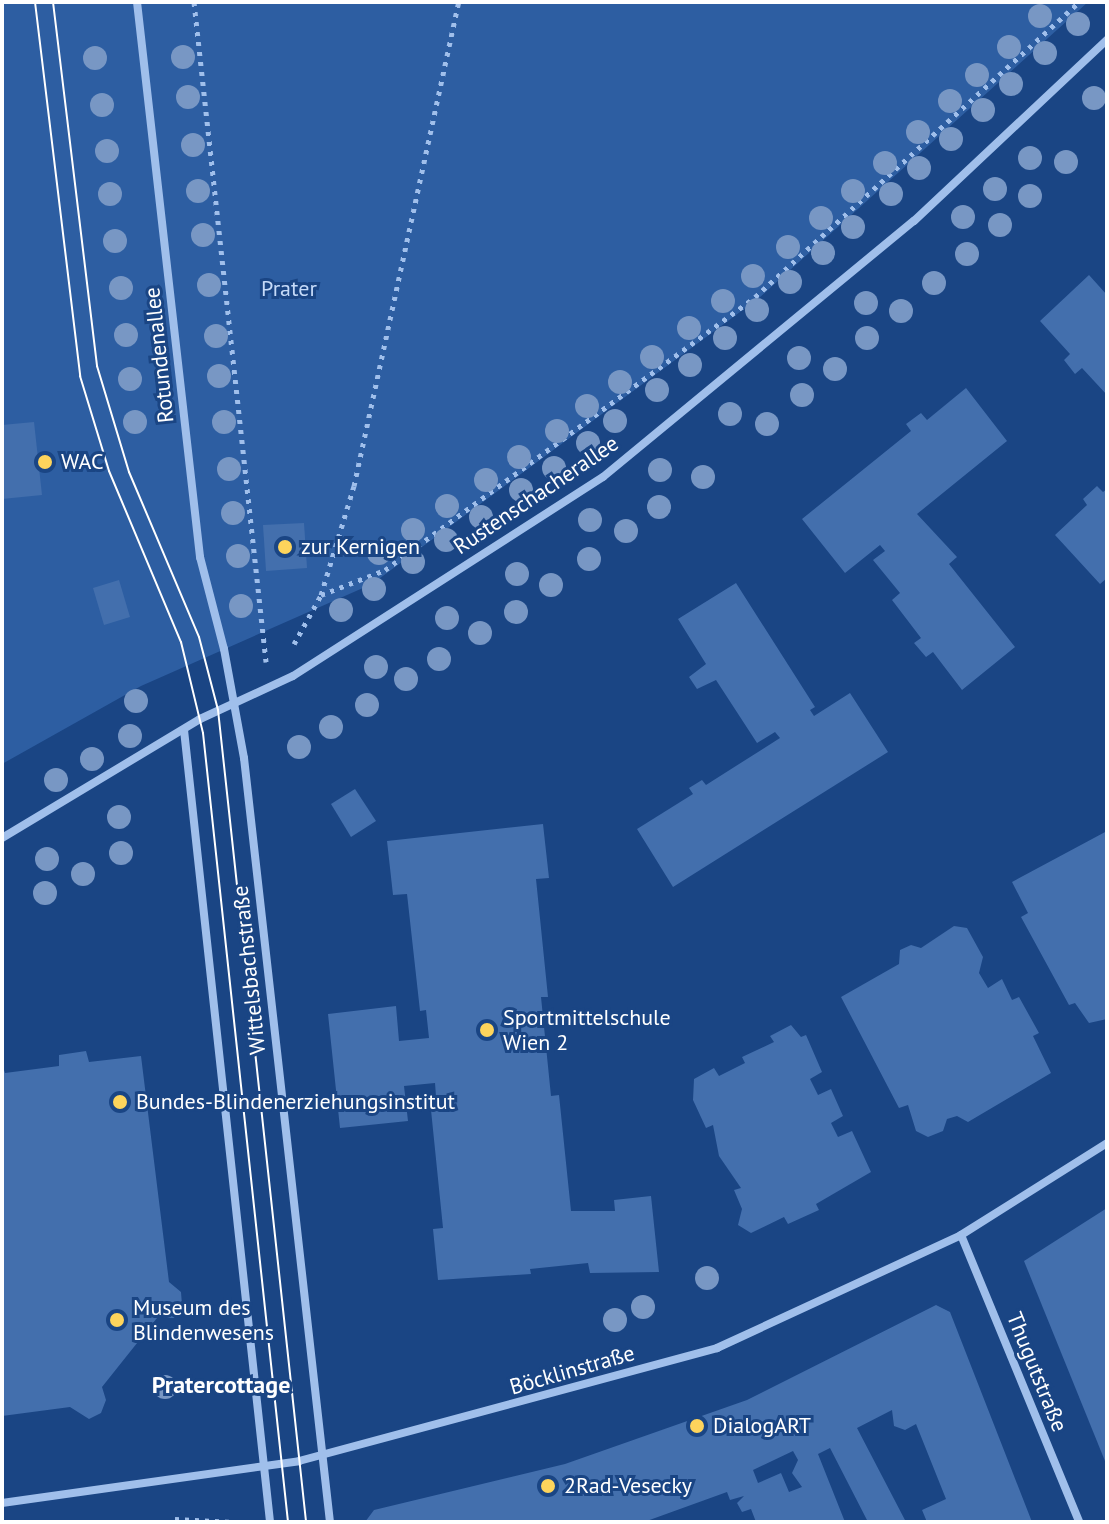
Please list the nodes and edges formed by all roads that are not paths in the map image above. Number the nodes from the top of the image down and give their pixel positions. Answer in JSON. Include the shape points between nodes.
{"nodes":[{"id":1,"x":137,"y":2,"type":"edge"},
{"id":2,"x":1107,"y":40,"type":"edge"},
{"id":3,"x":235,"y":701,"type":"junction"},
{"id":4,"x":184,"y":730,"type":"junction"},
{"id":5,"x":2,"y":838,"type":"edge"},
{"id":6,"x":1107,"y":1143,"type":"edge"},
{"id":7,"x":961,"y":1235,"type":"junction"},
{"id":8,"x":323,"y":1456,"type":"junction"},
{"id":9,"x":264,"y":1467,"type":"junction"},
{"id":10,"x":2,"y":1503,"type":"edge"},
{"id":11,"x":270,"y":1522,"type":"edge"},
{"id":12,"x":330,"y":1522,"type":"edge"},
{"id":13,"x":1079,"y":1522,"type":"edge"}],
"edges":[{"from":1,"to":3,"type":"street","name":"Rotundenallee","via":[[200,557]]},
{"from":2,"to":3,"type":"street","name":"Rustenschacherallee","via":[[914,221],[603,477],[269,687]]},
{"from":3,"to":4,"type":"street","name":"Rustenschacherallee"},
{"from":3,"to":8,"type":"street","name":"Wittelsbachstraße"},
{"from":4,"to":5,"type":"street","name":"Rustenschacherallee"},
{"from":4,"to":9,"type":"street","name":"Wittelsbachstraße"},
{"from":6,"to":7,"type":"street","name":"Böcklinstraße"},
{"from":7,"to":8,"type":"street","name":"Böcklinstraße","via":[[717,1348]]},
{"from":7,"to":13,"type":"street","name":"Thugutstraße"},
{"from":8,"to":9,"type":"street","name":"Böcklinstraße"},
{"from":8,"to":12,"type":"street","name":"Wittelsbachstraße"},
{"from":9,"to":10,"type":"street","name":"Böcklinstraße"},
{"from":9,"to":11,"type":"street","name":"Wittelsbachstraße"}]}
